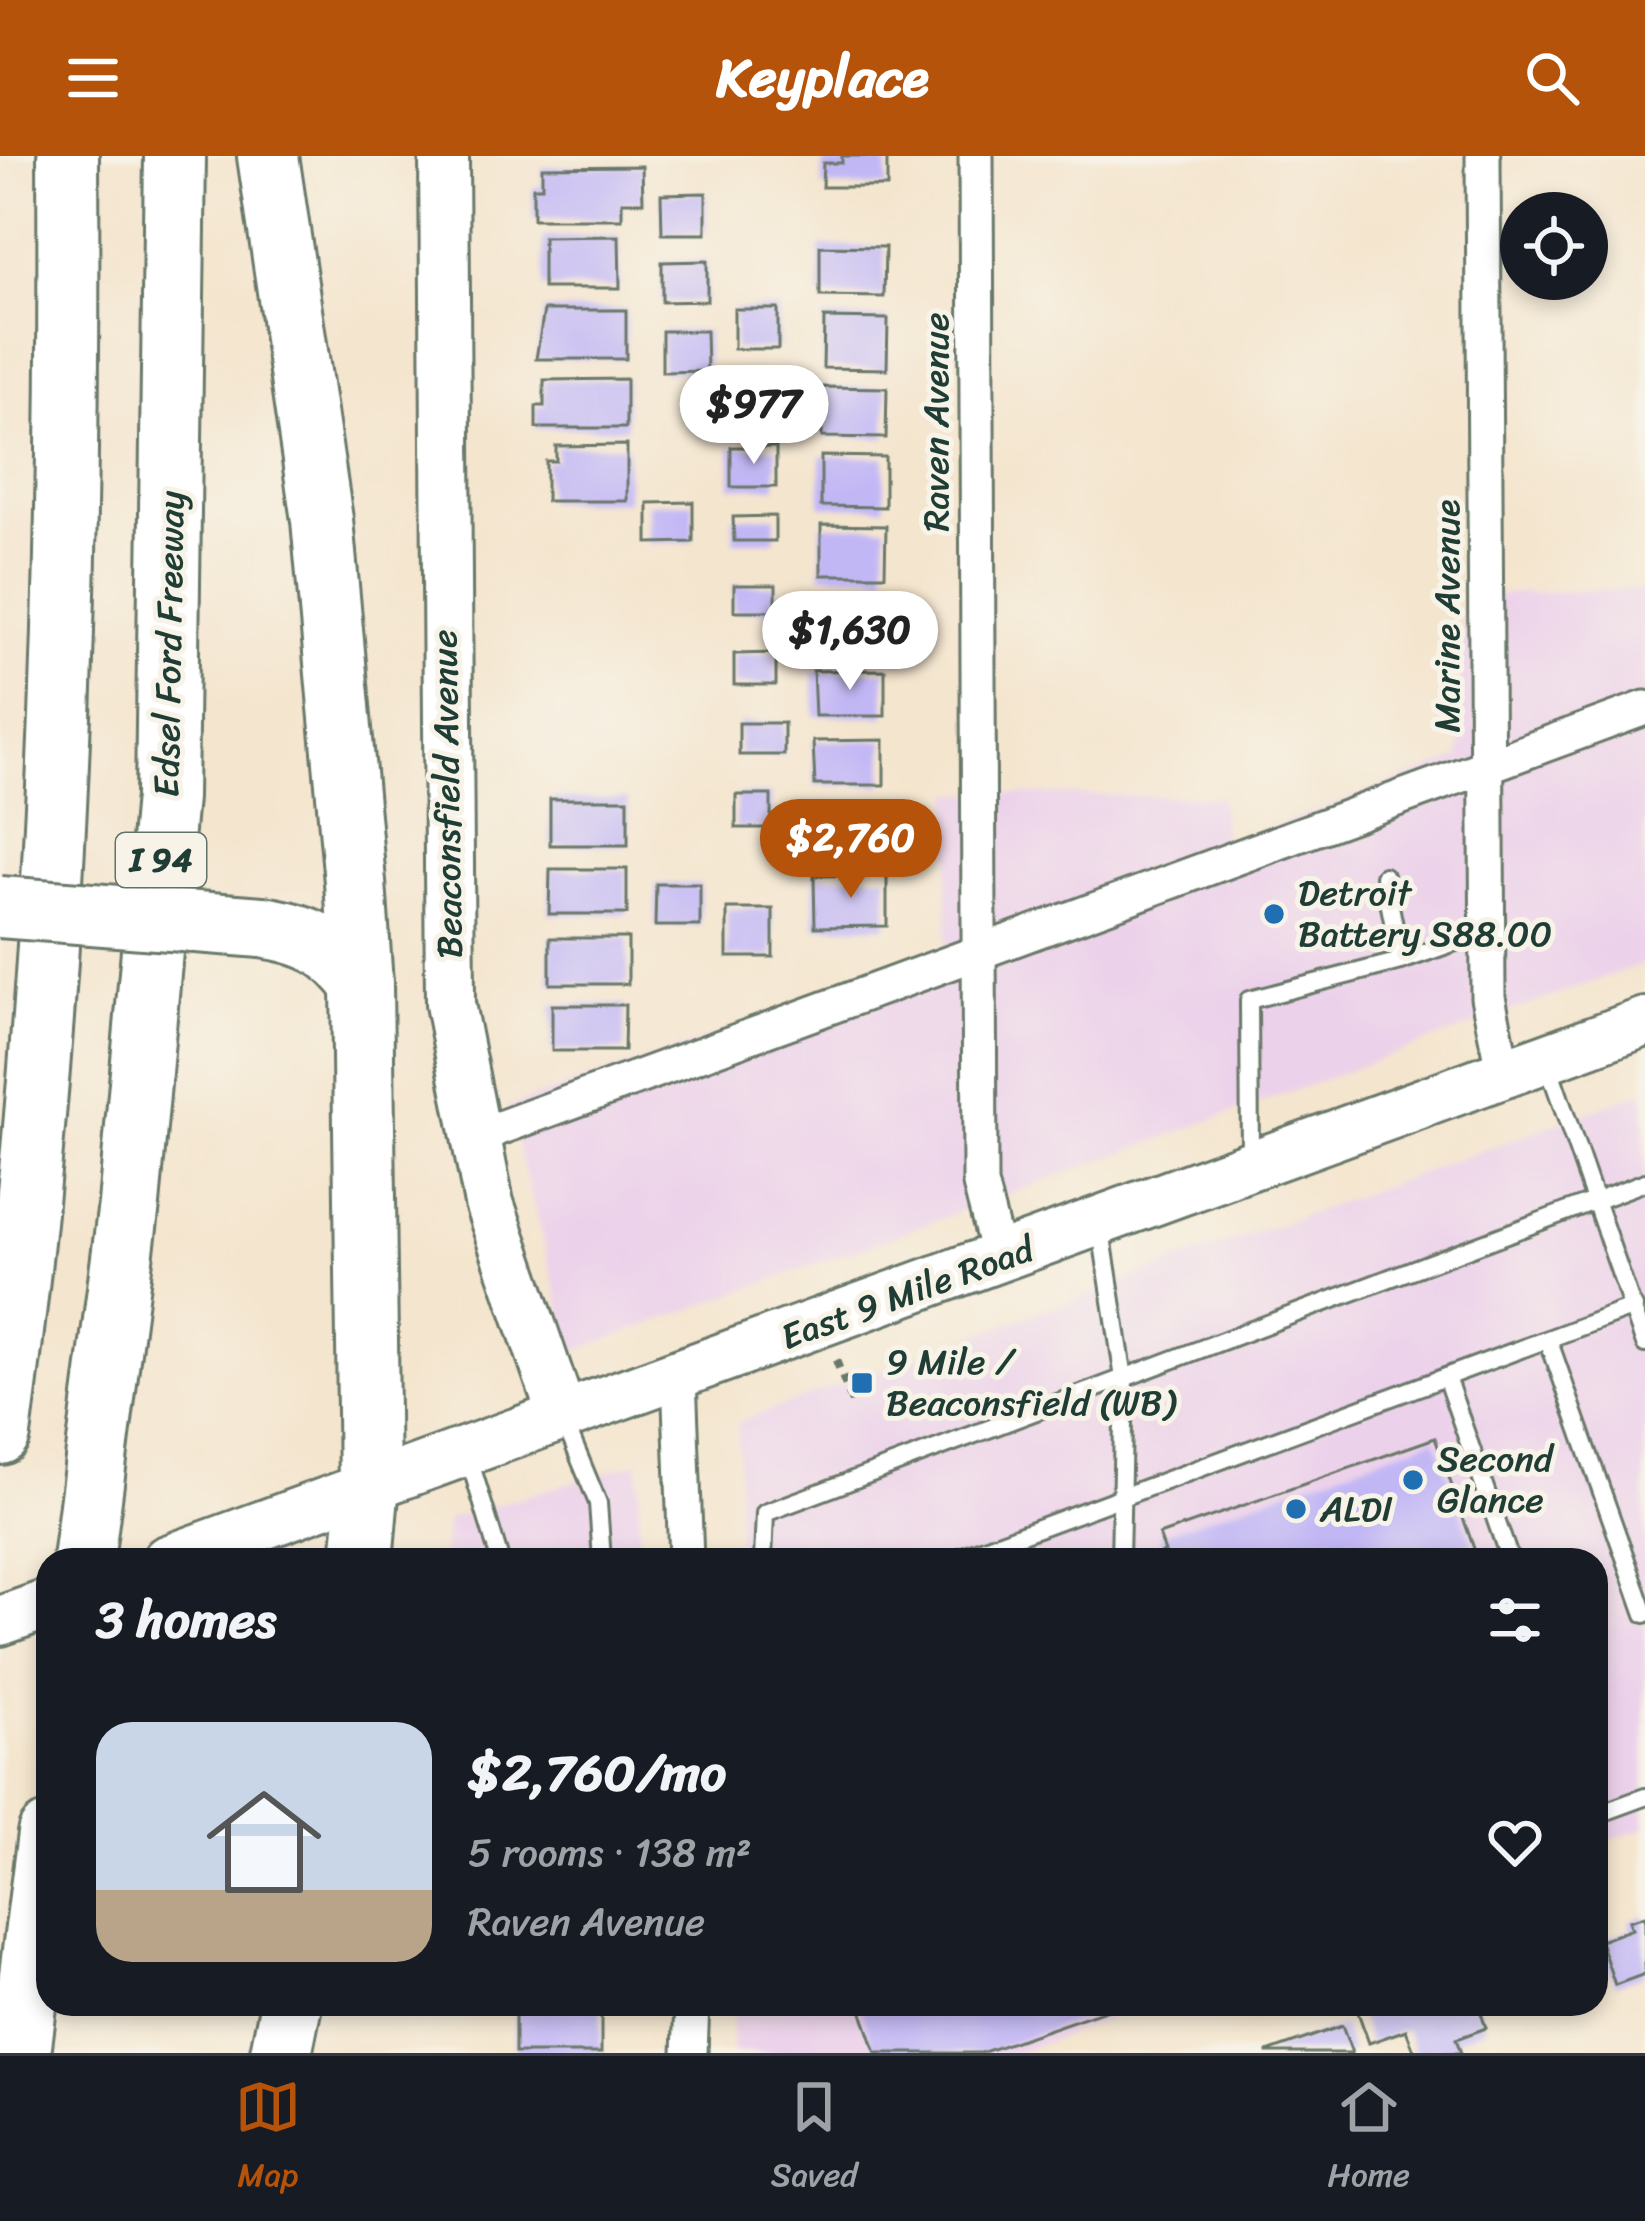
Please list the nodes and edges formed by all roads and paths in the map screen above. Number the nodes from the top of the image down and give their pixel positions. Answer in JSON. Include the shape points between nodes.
{"nodes":[{"id":1,"x":68,"y":156,"type":"edge"},
{"id":2,"x":175,"y":156,"type":"edge"},
{"id":3,"x":268,"y":156,"type":"edge"},
{"id":4,"x":444,"y":156,"type":"edge"},
{"id":5,"x":976,"y":156,"type":"edge"},
{"id":6,"x":1483,"y":156,"type":"edge"},
{"id":7,"x":1645,"y":708,"type":"edge"},
{"id":8,"x":1487,"y":766,"type":"junction"},
{"id":9,"x":1384,"y":876,"type":"dead end"},
{"id":10,"x":0,"y":907,"type":"edge"},
{"id":11,"x":1488,"y":931,"type":"junction"},
{"id":12,"x":975,"y":952,"type":"junction"},
{"id":13,"x":1401,"y":961,"type":"junction"},
{"id":14,"x":362,"y":985,"type":"junction"},
{"id":15,"x":1645,"y":1022,"type":"edge"},
{"id":16,"x":1525,"y":1066,"type":"junction"},
{"id":17,"x":475,"y":1137,"type":"junction"},
{"id":18,"x":1251,"y":1168,"type":"junction"},
{"id":19,"x":1645,"y":1183,"type":"edge"},
{"id":20,"x":1595,"y":1201,"type":"junction"},
{"id":21,"x":1100,"y":1223,"type":"junction"},
{"id":22,"x":1000,"y":1261,"type":"junction"},
{"id":23,"x":1634,"y":1307,"type":"junction"},
{"id":24,"x":1548,"y":1339,"type":"junction"},
{"id":25,"x":1645,"y":1344,"type":"edge"},
{"id":26,"x":842,"y":1376,"type":"dead end"},
{"id":27,"x":679,"y":1377,"type":"junction"},
{"id":28,"x":1446,"y":1377,"type":"junction"},
{"id":29,"x":1124,"y":1378,"type":"junction"},
{"id":30,"x":854,"y":1407,"type":"dead end"},
{"id":31,"x":562,"y":1415,"type":"junction"},
{"id":32,"x":0,"y":1434,"type":"edge"},
{"id":33,"x":465,"y":1448,"type":"junction"},
{"id":34,"x":369,"y":1484,"type":"junction"},
{"id":35,"x":1120,"y":1498,"type":"junction"},
{"id":36,"x":85,"y":1548,"type":"edge"},
{"id":37,"x":199,"y":1548,"type":"edge"},
{"id":38,"x":363,"y":1548,"type":"edge"},
{"id":39,"x":496,"y":1548,"type":"edge"},
{"id":40,"x":601,"y":1548,"type":"edge"},
{"id":41,"x":686,"y":1548,"type":"edge"},
{"id":42,"x":764,"y":1548,"type":"edge"},
{"id":43,"x":985,"y":1548,"type":"edge"},
{"id":44,"x":1120,"y":1548,"type":"edge"},
{"id":45,"x":1506,"y":1548,"type":"edge"},
{"id":46,"x":36,"y":1608,"type":"edge"},
{"id":47,"x":1645,"y":1614,"type":"edge"},
{"id":48,"x":0,"y":1621,"type":"edge"},
{"id":49,"x":1645,"y":1797,"type":"edge"},
{"id":50,"x":1608,"y":1811,"type":"edge"},
{"id":51,"x":36,"y":1928,"type":"edge"},
{"id":52,"x":289,"y":2016,"type":"edge"},
{"id":53,"x":692,"y":2016,"type":"edge"},
{"id":54,"x":20,"y":2053,"type":"edge"},
{"id":55,"x":281,"y":2053,"type":"edge"},
{"id":56,"x":691,"y":2053,"type":"edge"}],
"edges":[{"from":1,"to":32,"type":"highway","via":[[70,429],[54,885]]},
{"from":2,"to":36,"type":"highway","name":"Edsel Ford Freeway","number":"I 94","via":[[166,797],[129,1204]]},
{"from":3,"to":14,"type":"highway","via":[[327,565]]},
{"from":4,"to":17,"type":"main road","name":"Beaconsfield Avenue","via":[[446,885],[450,1004]]},
{"from":5,"to":12,"type":"street","name":"Raven Avenue"},
{"from":6,"to":8,"type":"street","name":"Marine Avenue"},
{"from":7,"to":8,"type":"street"},
{"from":8,"to":11,"type":"street","name":"Marine Avenue"},
{"from":8,"to":12,"type":"street"},
{"from":9,"to":13,"type":"lane"},
{"from":10,"to":14,"type":"highway","bridge":true,"via":[[262,927],[318,941]]},
{"from":11,"to":13,"type":"lane"},
{"from":11,"to":16,"type":"street","name":"Marine Avenue","via":[[1488,997]]},
{"from":12,"to":17,"type":"street"},
{"from":12,"to":22,"type":"street","name":"Raven Avenue","via":[[980,1184]]},
{"from":13,"to":18,"type":"lane","via":[[1250,1000]]},
{"from":14,"to":34,"type":"highway"},
{"from":15,"to":16,"type":"main road","name":"East 9 Mile Road"},
{"from":16,"to":18,"type":"main road","name":"East 9 Mile Road"},
{"from":16,"to":20,"type":"lane"},
{"from":17,"to":31,"type":"main road","name":"Beaconsfield Avenue","via":[[501,1242]]},
{"from":18,"to":21,"type":"main road","name":"East 9 Mile Road"},
{"from":19,"to":20,"type":"lane"},
{"from":20,"to":23,"type":"lane"},
{"from":20,"to":29,"type":"lane"},
{"from":21,"to":22,"type":"main road","name":"East 9 Mile Road"},
{"from":21,"to":29,"type":"lane"},
{"from":22,"to":27,"type":"main road","name":"East 9 Mile Road"},
{"from":23,"to":24,"type":"lane"},
{"from":23,"to":25,"type":"lane"},
{"from":24,"to":28,"type":"lane"},
{"from":24,"to":47,"type":"lane"},
{"from":26,"to":30,"type":"path"},
{"from":27,"to":31,"type":"main road","name":"East 9 Mile Road"},
{"from":27,"to":41,"type":"street"},
{"from":28,"to":35,"type":"lane"},
{"from":28,"to":45,"type":"lane"},
{"from":29,"to":35,"type":"lane"},
{"from":29,"to":42,"type":"lane","via":[[765,1513]]},
{"from":31,"to":33,"type":"main road","name":"East 9 Mile Road"},
{"from":31,"to":40,"type":"lane","via":[[598,1503]]},
{"from":33,"to":34,"type":"main road","name":"East 9 Mile Road"},
{"from":33,"to":39,"type":"lane"},
{"from":34,"to":37,"type":"main road","name":"East 9 Mile Road"},
{"from":34,"to":38,"type":"highway"},
{"from":35,"to":43,"type":"lane"},
{"from":35,"to":44,"type":"lane"},
{"from":46,"to":48,"type":"main road"},
{"from":49,"to":50,"type":"lane"},
{"from":51,"to":54,"type":"highway"},
{"from":52,"to":55,"type":"highway"},
{"from":53,"to":56,"type":"street"}]}
